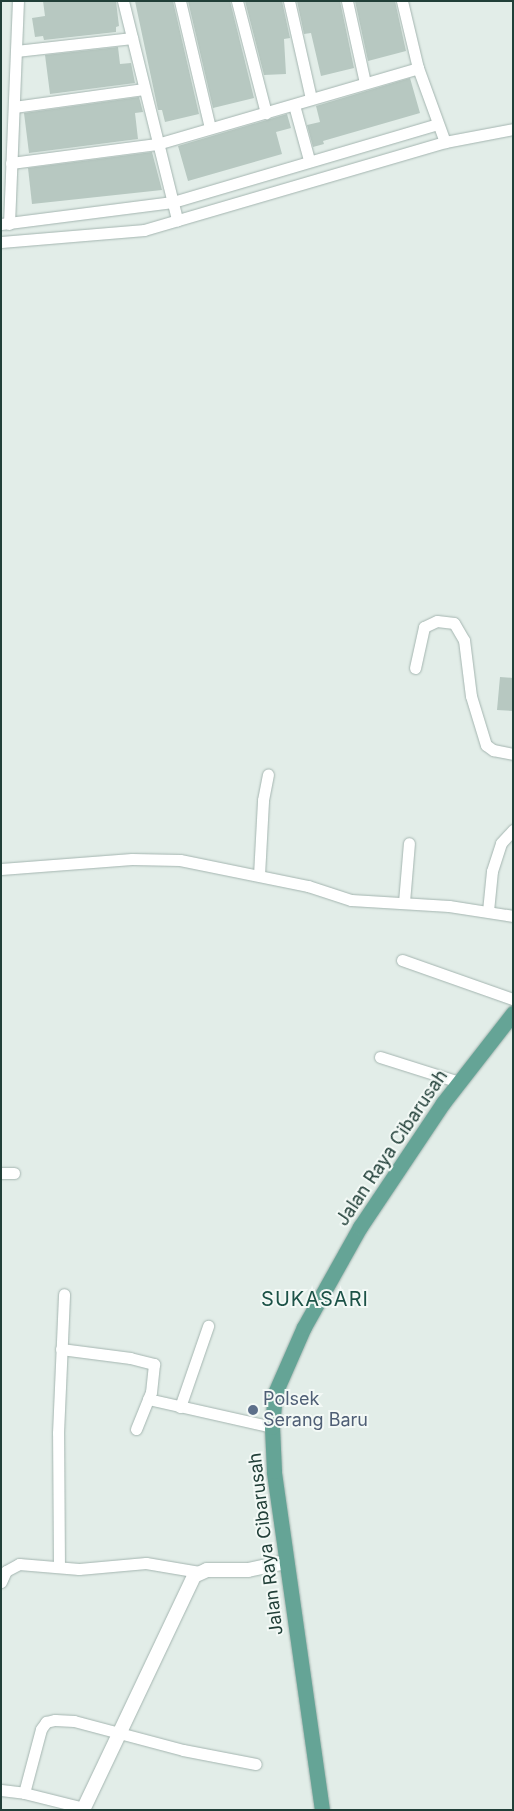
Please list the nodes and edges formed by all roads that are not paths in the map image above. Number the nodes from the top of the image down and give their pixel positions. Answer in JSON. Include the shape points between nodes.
{"nodes":[{"id":1,"x":18,"y":1,"type":"edge"},
{"id":2,"x":123,"y":1,"type":"edge"},
{"id":3,"x":180,"y":1,"type":"edge"},
{"id":4,"x":237,"y":1,"type":"edge"},
{"id":5,"x":289,"y":1,"type":"edge"},
{"id":6,"x":347,"y":1,"type":"edge"},
{"id":7,"x":402,"y":1,"type":"edge"},
{"id":8,"x":132,"y":38,"type":"junction"},
{"id":9,"x":16,"y":51,"type":"junction"},
{"id":10,"x":418,"y":68,"type":"junction"},
{"id":11,"x":366,"y":83,"type":"junction"},
{"id":12,"x":144,"y":89,"type":"junction"},
{"id":13,"x":311,"y":99,"type":"junction"},
{"id":14,"x":294,"y":105,"type":"junction"},
{"id":15,"x":14,"y":107,"type":"junction"},
{"id":16,"x":266,"y":113,"type":"junction"},
{"id":17,"x":438,"y":124,"type":"junction"},
{"id":18,"x":210,"y":128,"type":"junction"},
{"id":19,"x":513,"y":129,"type":"edge"},
{"id":20,"x":445,"y":142,"type":"junction"},
{"id":21,"x":157,"y":144,"type":"junction"},
{"id":22,"x":309,"y":160,"type":"junction"},
{"id":23,"x":11,"y":163,"type":"junction"},
{"id":24,"x":173,"y":202,"type":"junction"},
{"id":25,"x":177,"y":220,"type":"junction"},
{"id":26,"x":5,"y":224,"type":"edge"},
{"id":27,"x":1,"y":242,"type":"edge"},
{"id":28,"x":415,"y":668,"type":"dead end"},
{"id":29,"x":513,"y":754,"type":"edge"},
{"id":30,"x":268,"y":774,"type":"dead end"},
{"id":31,"x":513,"y":830,"type":"edge"},
{"id":32,"x":409,"y":843,"type":"dead end"},
{"id":33,"x":1,"y":870,"type":"edge"},
{"id":34,"x":258,"y":875,"type":"junction"},
{"id":35,"x":404,"y":902,"type":"junction"},
{"id":36,"x":488,"y":911,"type":"junction"},
{"id":37,"x":513,"y":916,"type":"edge"},
{"id":38,"x":402,"y":960,"type":"dead end"},
{"id":39,"x":513,"y":999,"type":"edge"},
{"id":40,"x":513,"y":1013,"type":"edge"},
{"id":41,"x":380,"y":1057,"type":"dead end"},
{"id":42,"x":459,"y":1082,"type":"junction"},
{"id":43,"x":1,"y":1173,"type":"edge"},
{"id":44,"x":14,"y":1173,"type":"dead end"},
{"id":45,"x":64,"y":1294,"type":"dead end"},
{"id":46,"x":208,"y":1326,"type":"dead end"},
{"id":47,"x":61,"y":1349,"type":"junction"},
{"id":48,"x":148,"y":1399,"type":"junction"},
{"id":49,"x":180,"y":1407,"type":"junction"},
{"id":50,"x":272,"y":1427,"type":"junction"},
{"id":51,"x":136,"y":1429,"type":"dead end"},
{"id":52,"x":286,"y":1562,"type":"junction"},
{"id":53,"x":59,"y":1567,"type":"junction"},
{"id":54,"x":199,"y":1572,"type":"junction"},
{"id":55,"x":1,"y":1582,"type":"edge"},
{"id":56,"x":121,"y":1732,"type":"junction"},
{"id":57,"x":256,"y":1764,"type":"dead end"},
{"id":58,"x":1,"y":1790,"type":"edge"},
{"id":59,"x":24,"y":1793,"type":"junction"},
{"id":60,"x":83,"y":1809,"type":"edge"},
{"id":61,"x":322,"y":1810,"type":"edge"}],
"edges":[{"from":1,"to":9,"type":"street"},
{"from":2,"to":8,"type":"street"},
{"from":3,"to":18,"type":"street"},
{"from":4,"to":16,"type":"street"},
{"from":5,"to":13,"type":"street"},
{"from":6,"to":11,"type":"street"},
{"from":7,"to":10,"type":"street"},
{"from":8,"to":9,"type":"street"},
{"from":8,"to":12,"type":"street"},
{"from":9,"to":15,"type":"street"},
{"from":10,"to":11,"type":"street"},
{"from":10,"to":17,"type":"street"},
{"from":11,"to":13,"type":"street"},
{"from":12,"to":15,"type":"street"},
{"from":12,"to":21,"type":"street"},
{"from":13,"to":14,"type":"street"},
{"from":14,"to":16,"type":"street"},
{"from":14,"to":22,"type":"street"},
{"from":15,"to":23,"type":"street"},
{"from":16,"to":18,"type":"street"},
{"from":17,"to":20,"type":"street"},
{"from":17,"to":22,"type":"street"},
{"from":18,"to":21,"type":"street"},
{"from":19,"to":20,"type":"street"},
{"from":20,"to":25,"type":"street"},
{"from":21,"to":23,"type":"street"},
{"from":21,"to":24,"type":"street"},
{"from":22,"to":24,"type":"street"},
{"from":23,"to":26,"type":"street"},
{"from":24,"to":25,"type":"street"},
{"from":24,"to":26,"type":"street"},
{"from":25,"to":27,"type":"street","via":[[120,234]]},
{"from":28,"to":29,"type":"street","via":[[424,627],[437,621],[454,623],[464,640],[471,696],[483,738],[493,750]]},
{"from":30,"to":34,"type":"street"},
{"from":31,"to":36,"type":"street","via":[[501,843],[492,871]]},
{"from":32,"to":35,"type":"street"},
{"from":33,"to":34,"type":"street","via":[[132,859],[180,860]]},
{"from":34,"to":35,"type":"street","via":[[352,900]]},
{"from":35,"to":36,"type":"street"},
{"from":36,"to":37,"type":"street"},
{"from":38,"to":39,"type":"street"},
{"from":40,"to":42,"type":"main road","name":"Jalan Raya Cibarusah"},
{"from":41,"to":42,"type":"street"},
{"from":42,"to":50,"type":"main road","name":"Jalan Raya Cibarusah","via":[[395,1172],[328,1281],[279,1382]]},
{"from":43,"to":44,"type":"street"},
{"from":45,"to":47,"type":"street"},
{"from":46,"to":49,"type":"street"},
{"from":47,"to":48,"type":"street","via":[[154,1364]]},
{"from":47,"to":53,"type":"street"},
{"from":48,"to":49,"type":"street"},
{"from":48,"to":51,"type":"street"},
{"from":49,"to":50,"type":"street"},
{"from":50,"to":52,"type":"main road","name":"Jalan Raya Cibarusah"},
{"from":52,"to":54,"type":"street","via":[[267,1568]]},
{"from":52,"to":61,"type":"main road","name":"Jalan Raya Cibarusah"},
{"from":53,"to":54,"type":"street","via":[[119,1567],[146,1563]]},
{"from":53,"to":55,"type":"street","via":[[19,1564],[6,1571]]},
{"from":54,"to":56,"type":"street","via":[[178,1608]]},
{"from":56,"to":57,"type":"street","via":[[183,1750]]},
{"from":56,"to":59,"type":"street","via":[[74,1721],[46,1722],[41,1729]]},
{"from":56,"to":60,"type":"street"},
{"from":58,"to":59,"type":"street"},
{"from":59,"to":60,"type":"street"}]}
